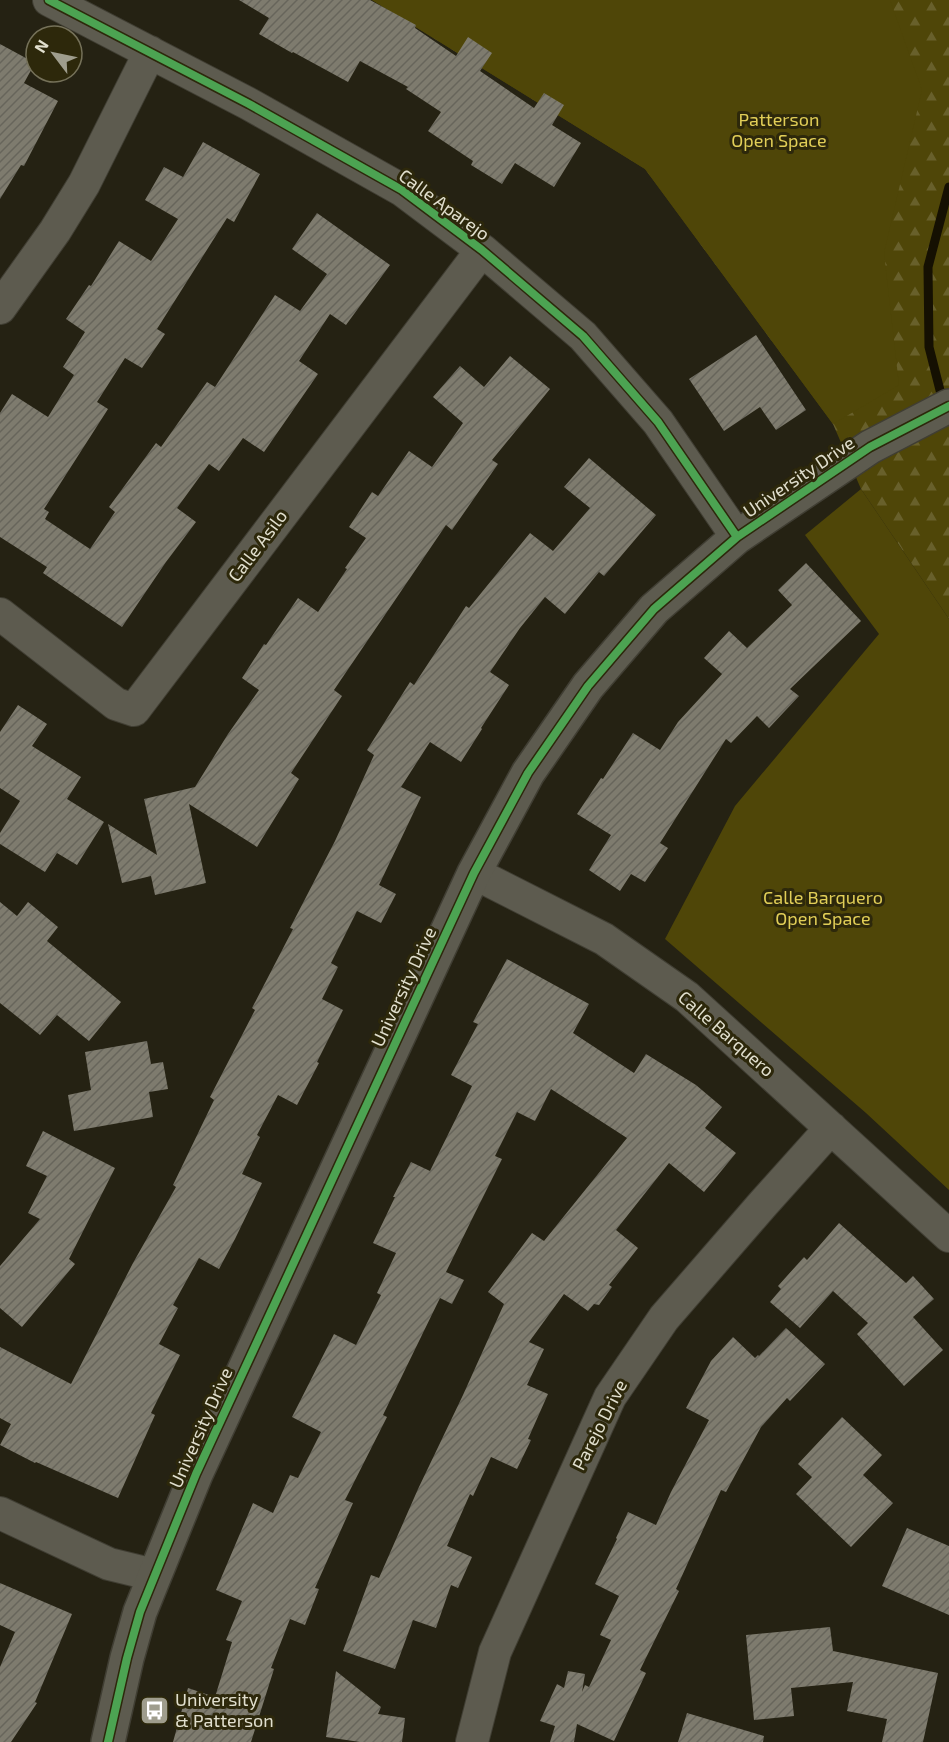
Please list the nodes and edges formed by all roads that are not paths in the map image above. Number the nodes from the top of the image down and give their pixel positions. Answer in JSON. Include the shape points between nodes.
{"nodes":[{"id":1,"x":49,"y":0,"type":"edge"},
{"id":2,"x":150,"y":52,"type":"junction"},
{"id":3,"x":482,"y":250,"type":"junction"},
{"id":4,"x":0,"y":308,"type":"edge"},
{"id":5,"x":949,"y":406,"type":"edge"},
{"id":6,"x":737,"y":537,"type":"junction"},
{"id":7,"x":0,"y":614,"type":"edge"},
{"id":8,"x":474,"y":873,"type":"junction"},
{"id":9,"x":831,"y":1128,"type":"junction"},
{"id":10,"x":949,"y":1236,"type":"edge"},
{"id":11,"x":0,"y":1514,"type":"edge"},
{"id":12,"x":154,"y":1575,"type":"junction"},
{"id":13,"x":108,"y":1742,"type":"edge"},
{"id":14,"x":472,"y":1742,"type":"edge"}],
"edges":[{"from":1,"to":2,"type":"street","name":"Calle Aparejo"},
{"from":2,"to":3,"type":"street","name":"Calle Aparejo","via":[[402,190]]},
{"from":2,"to":4,"type":"street","via":[[84,184]]},
{"from":3,"to":6,"type":"street","name":"Calle Aparejo","via":[[583,336],[658,422]]},
{"from":3,"to":7,"type":"street","name":"Calle Asilo","via":[[134,710],[116,704]]},
{"from":5,"to":6,"type":"street","name":"University Drive","via":[[870,447]]},
{"from":6,"to":8,"type":"street","name":"University Drive","via":[[654,609],[588,686],[528,773]]},
{"from":8,"to":9,"type":"street","name":"Calle Barquero","via":[[604,939],[687,997]]},
{"from":8,"to":12,"type":"street","name":"University Drive","via":[[196,1474]]},
{"from":9,"to":10,"type":"street","name":"Calle Barquero"},
{"from":9,"to":14,"type":"street","name":"Parejo Drive","via":[[664,1318],[610,1397],[495,1652]]},
{"from":11,"to":12,"type":"street","via":[[109,1564]]},
{"from":12,"to":13,"type":"street","name":"University Drive","via":[[127,1658]]}]}
